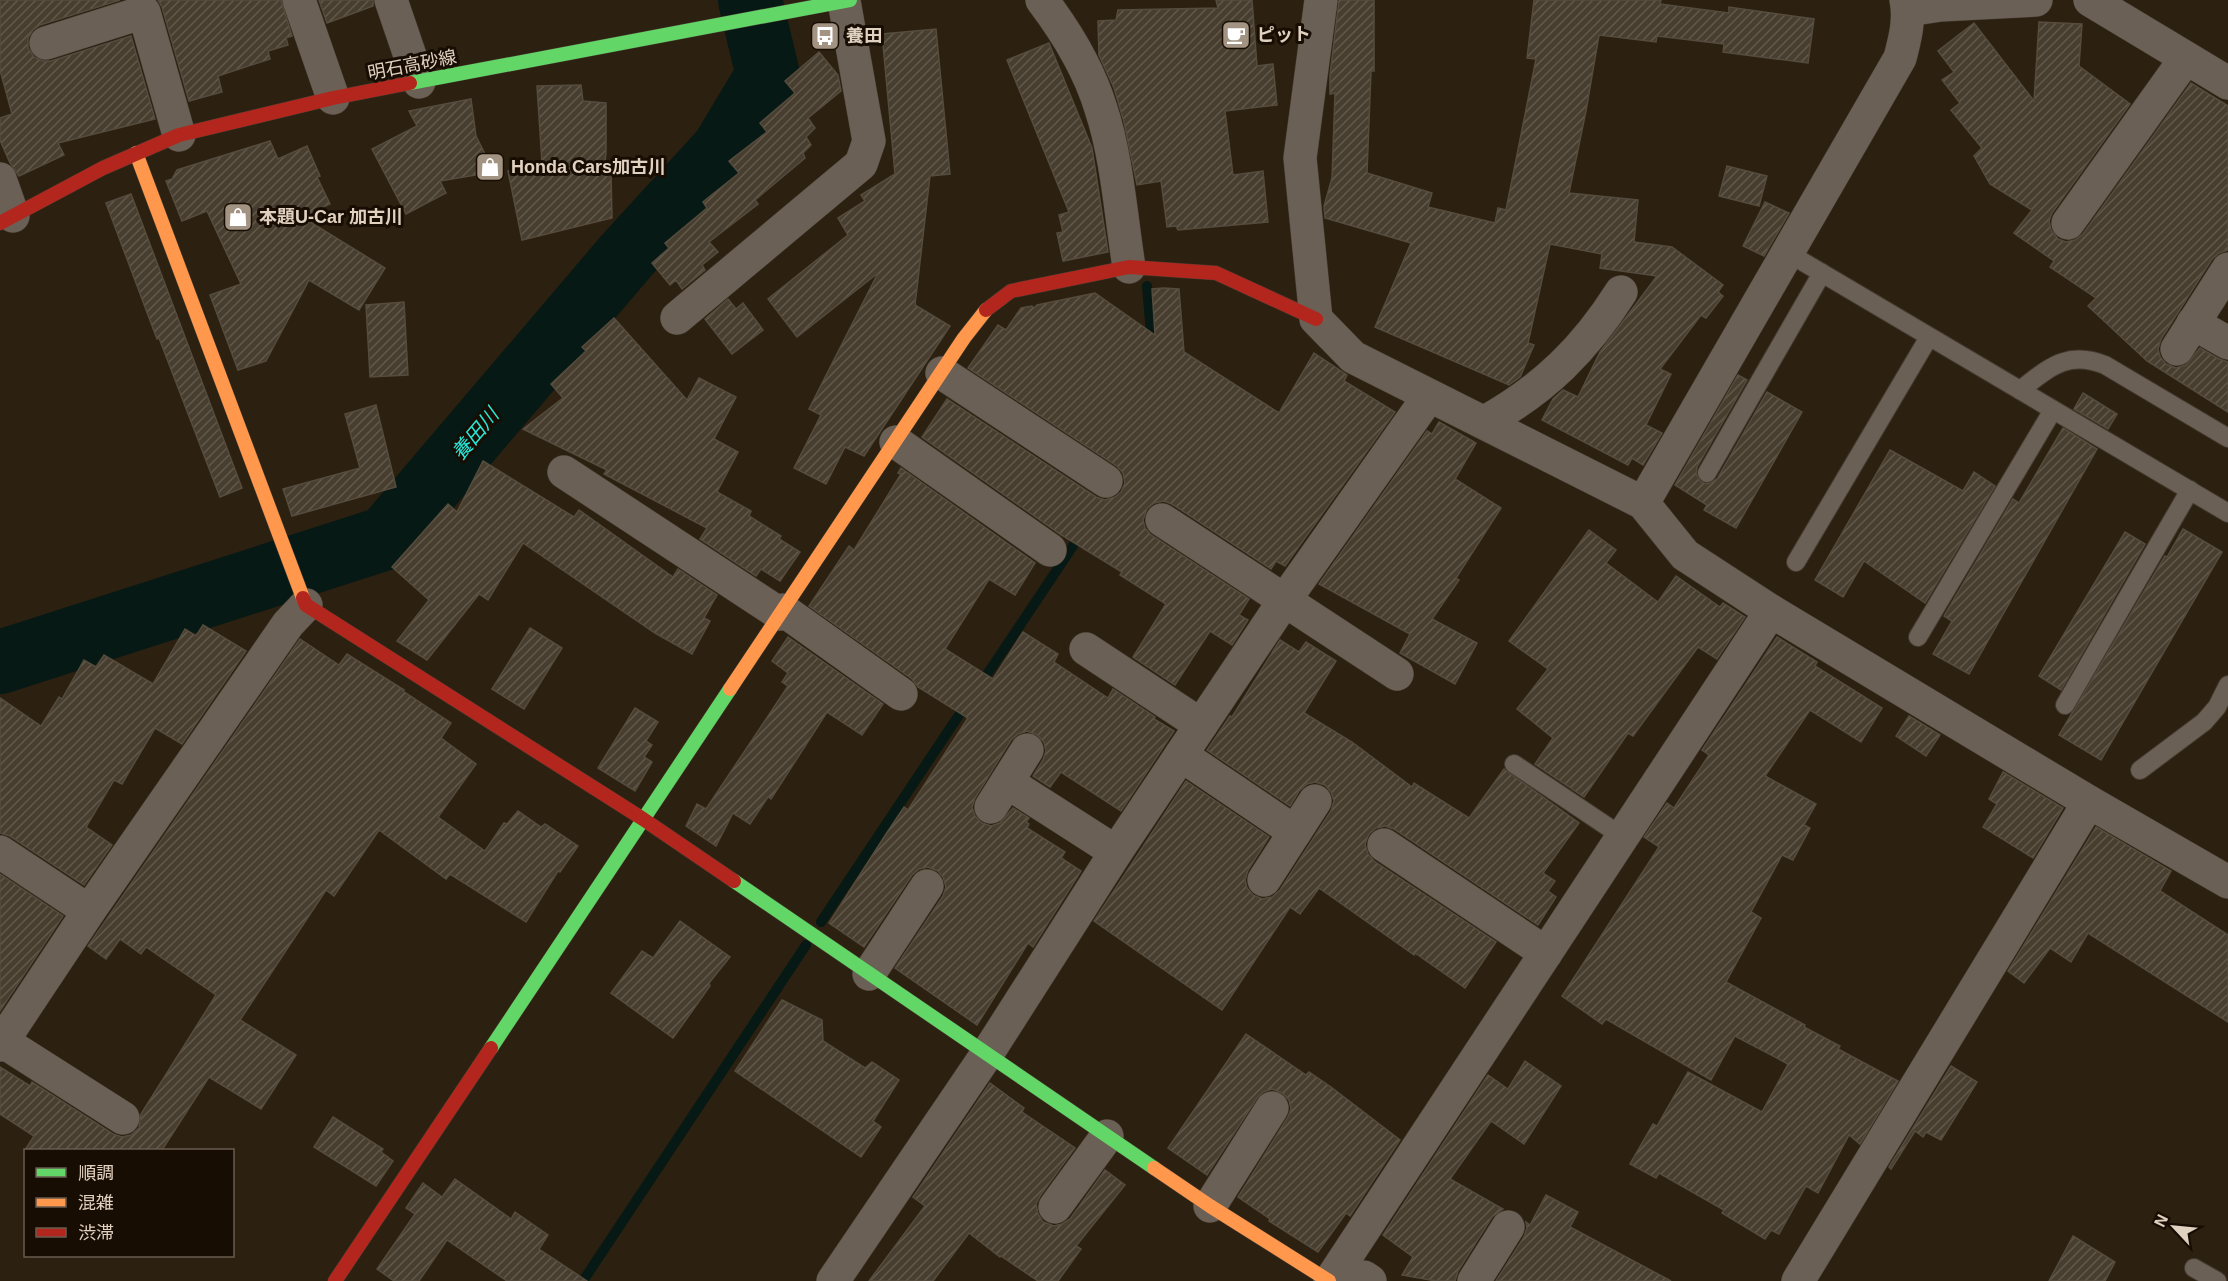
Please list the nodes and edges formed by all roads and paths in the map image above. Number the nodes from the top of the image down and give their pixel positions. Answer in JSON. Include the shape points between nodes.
{"nodes":[{"id":1,"x":299,"y":0,"type":"edge"},
{"id":2,"x":391,"y":0,"type":"edge"},
{"id":3,"x":1042,"y":0,"type":"edge"},
{"id":4,"x":1321,"y":0,"type":"edge"},
{"id":5,"x":2036,"y":0,"type":"edge"},
{"id":6,"x":2090,"y":0,"type":"edge"},
{"id":7,"x":847,"y":1,"type":"edge"},
{"id":8,"x":1907,"y":5,"type":"edge"},
{"id":9,"x":142,"y":6,"type":"edge"},
{"id":10,"x":46,"y":43,"type":"dead end"},
{"id":11,"x":2186,"y":58,"type":"junction"},
{"id":12,"x":419,"y":82,"type":"junction"},
{"id":13,"x":2228,"y":84,"type":"edge"},
{"id":14,"x":333,"y":98,"type":"junction"},
{"id":15,"x":179,"y":135,"type":"junction"},
{"id":16,"x":136,"y":153,"type":"junction"},
{"id":17,"x":0,"y":180,"type":"edge"},
{"id":18,"x":7,"y":220,"type":"edge"},
{"id":19,"x":2068,"y":223,"type":"dead end"},
{"id":20,"x":1788,"y":253,"type":"junction"},
{"id":21,"x":1129,"y":267,"type":"junction"},
{"id":22,"x":2228,"y":269,"type":"edge"},
{"id":23,"x":1822,"y":273,"type":"junction"},
{"id":24,"x":1621,"y":292,"type":"dead end"},
{"id":25,"x":676,"y":318,"type":"dead end"},
{"id":26,"x":1316,"y":319,"type":"junction"},
{"id":27,"x":1929,"y":336,"type":"junction"},
{"id":28,"x":2228,"y":343,"type":"edge"},
{"id":29,"x":942,"y":373,"type":"junction"},
{"id":30,"x":2020,"y":390,"type":"junction"},
{"id":31,"x":1429,"y":396,"type":"junction"},
{"id":32,"x":2054,"y":410,"type":"junction"},
{"id":33,"x":1485,"y":422,"type":"junction"},
{"id":34,"x":2228,"y":438,"type":"edge"},
{"id":35,"x":896,"y":442,"type":"junction"},
{"id":36,"x":564,"y":472,"type":"dead end"},
{"id":37,"x":1707,"y":473,"type":"dead end"},
{"id":38,"x":1106,"y":481,"type":"dead end"},
{"id":39,"x":2190,"y":490,"type":"junction"},
{"id":40,"x":1643,"y":503,"type":"junction"},
{"id":41,"x":2228,"y":513,"type":"edge"},
{"id":42,"x":1162,"y":520,"type":"dead end"},
{"id":43,"x":1050,"y":550,"type":"dead end"},
{"id":44,"x":1796,"y":562,"type":"dead end"},
{"id":45,"x":1284,"y":601,"type":"junction"},
{"id":46,"x":305,"y":604,"type":"junction"},
{"id":47,"x":1771,"y":611,"type":"junction"},
{"id":48,"x":782,"y":612,"type":"junction"},
{"id":49,"x":1918,"y":637,"type":"dead end"},
{"id":50,"x":1086,"y":649,"type":"dead end"},
{"id":51,"x":1396,"y":674,"type":"dead end"},
{"id":52,"x":2228,"y":685,"type":"edge"},
{"id":53,"x":901,"y":694,"type":"dead end"},
{"id":54,"x":2065,"y":705,"type":"dead end"},
{"id":55,"x":1201,"y":726,"type":"junction"},
{"id":56,"x":1028,"y":750,"type":"dead end"},
{"id":57,"x":1181,"y":755,"type":"junction"},
{"id":58,"x":1514,"y":764,"type":"dead end"},
{"id":59,"x":2140,"y":770,"type":"dead end"},
{"id":60,"x":1315,"y":801,"type":"dead end"},
{"id":61,"x":2089,"y":802,"type":"junction"},
{"id":62,"x":643,"y":819,"type":"junction"},
{"id":63,"x":1294,"y":832,"type":"junction"},
{"id":64,"x":1623,"y":837,"type":"junction"},
{"id":65,"x":1384,"y":845,"type":"dead end"},
{"id":66,"x":0,"y":852,"type":"edge"},
{"id":67,"x":1116,"y":852,"type":"junction"},
{"id":68,"x":1264,"y":880,"type":"dead end"},
{"id":69,"x":2228,"y":882,"type":"edge"},
{"id":70,"x":927,"y":886,"type":"dead end"},
{"id":71,"x":89,"y":911,"type":"junction"},
{"id":72,"x":1546,"y":953,"type":"junction"},
{"id":73,"x":869,"y":974,"type":"junction"},
{"id":74,"x":1,"y":1043,"type":"edge"},
{"id":75,"x":987,"y":1054,"type":"junction"},
{"id":76,"x":1272,"y":1108,"type":"dead end"},
{"id":77,"x":123,"y":1118,"type":"dead end"},
{"id":78,"x":1107,"y":1136,"type":"junction"},
{"id":79,"x":1210,"y":1206,"type":"junction"},
{"id":80,"x":1055,"y":1207,"type":"dead end"},
{"id":81,"x":1508,"y":1227,"type":"dead end"},
{"id":82,"x":2194,"y":1268,"type":"dead end"},
{"id":83,"x":335,"y":1281,"type":"edge"},
{"id":84,"x":833,"y":1281,"type":"edge"},
{"id":85,"x":1331,"y":1281,"type":"edge"},
{"id":86,"x":1370,"y":1281,"type":"edge"},
{"id":87,"x":1474,"y":1281,"type":"edge"},
{"id":88,"x":1798,"y":1281,"type":"edge"},
{"id":89,"x":2217,"y":1281,"type":"edge"}],
"edges":[{"from":1,"to":14,"type":"street"},
{"from":2,"to":12,"type":"street"},
{"from":3,"to":21,"type":"street","via":[[1080,59],[1101,108]]},
{"from":4,"to":26,"type":"street","via":[[1300,158]]},
{"from":5,"to":8,"type":"street"},
{"from":6,"to":11,"type":"street"},
{"from":7,"to":12,"type":"street","name":"明石高砂線"},
{"from":7,"to":25,"type":"street","via":[[869,141],[861,164]]},
{"from":8,"to":20,"type":"street","via":[[1907,33],[1900,58]]},
{"from":9,"to":10,"type":"street"},
{"from":9,"to":15,"type":"street"},
{"from":11,"to":13,"type":"street"},
{"from":11,"to":19,"type":"street"},
{"from":12,"to":14,"type":"street","name":"明石高砂線"},
{"from":14,"to":15,"type":"street","name":"明石高砂線"},
{"from":15,"to":16,"type":"street","name":"明石高砂線"},
{"from":16,"to":18,"type":"street","name":"明石高砂線"},
{"from":16,"to":46,"type":"street"},
{"from":17,"to":18,"type":"street"},
{"from":20,"to":23,"type":"lane"},
{"from":20,"to":40,"type":"street"},
{"from":21,"to":26,"type":"street","via":[[1216,273]]},
{"from":21,"to":29,"type":"street","via":[[998,297]]},
{"from":22,"to":28,"type":"street","via":[[2185,336]]},
{"from":23,"to":27,"type":"lane"},
{"from":23,"to":37,"type":"lane"},
{"from":24,"to":33,"type":"street","via":[[1590,337],[1552,376]]},
{"from":26,"to":31,"type":"street","via":[[1353,357]]},
{"from":27,"to":30,"type":"lane"},
{"from":27,"to":44,"type":"lane"},
{"from":29,"to":35,"type":"street"},
{"from":29,"to":38,"type":"street"},
{"from":30,"to":32,"type":"lane"},
{"from":30,"to":34,"type":"lane","via":[[2054,364],[2090,360],[2105,365]]},
{"from":31,"to":33,"type":"street"},
{"from":31,"to":45,"type":"street"},
{"from":32,"to":39,"type":"lane"},
{"from":32,"to":49,"type":"lane"},
{"from":33,"to":40,"type":"street"},
{"from":35,"to":43,"type":"street"},
{"from":35,"to":48,"type":"street"},
{"from":36,"to":48,"type":"street"},
{"from":39,"to":41,"type":"lane"},
{"from":39,"to":54,"type":"lane"},
{"from":40,"to":47,"type":"street","via":[[1685,555]]},
{"from":42,"to":45,"type":"street"},
{"from":45,"to":51,"type":"street"},
{"from":45,"to":55,"type":"street"},
{"from":46,"to":62,"type":"street"},
{"from":46,"to":71,"type":"street"},
{"from":47,"to":61,"type":"street"},
{"from":47,"to":64,"type":"street"},
{"from":48,"to":53,"type":"street"},
{"from":48,"to":62,"type":"street"},
{"from":50,"to":55,"type":"street"},
{"from":52,"to":59,"type":"lane","via":[[2204,722]]},
{"from":55,"to":57,"type":"street"},
{"from":56,"to":67,"type":"street","via":[[999,795]]},
{"from":57,"to":63,"type":"street"},
{"from":57,"to":67,"type":"street"},
{"from":58,"to":64,"type":"lane"},
{"from":60,"to":63,"type":"street"},
{"from":61,"to":69,"type":"street"},
{"from":61,"to":88,"type":"street"},
{"from":62,"to":73,"type":"street"},
{"from":62,"to":83,"type":"street"},
{"from":63,"to":68,"type":"street"},
{"from":64,"to":72,"type":"street"},
{"from":65,"to":72,"type":"street"},
{"from":66,"to":71,"type":"street"},
{"from":67,"to":75,"type":"street"},
{"from":70,"to":73,"type":"street"},
{"from":71,"to":74,"type":"street"},
{"from":72,"to":85,"type":"street"},
{"from":73,"to":75,"type":"street"},
{"from":74,"to":77,"type":"street"},
{"from":75,"to":78,"type":"street"},
{"from":75,"to":84,"type":"street"},
{"from":76,"to":79,"type":"street"},
{"from":78,"to":79,"type":"street"},
{"from":78,"to":80,"type":"street"},
{"from":79,"to":85,"type":"street"},
{"from":81,"to":87,"type":"street"},
{"from":82,"to":89,"type":"lane"},
{"from":85,"to":86,"type":"street","via":[[1364,1277]]}]}
